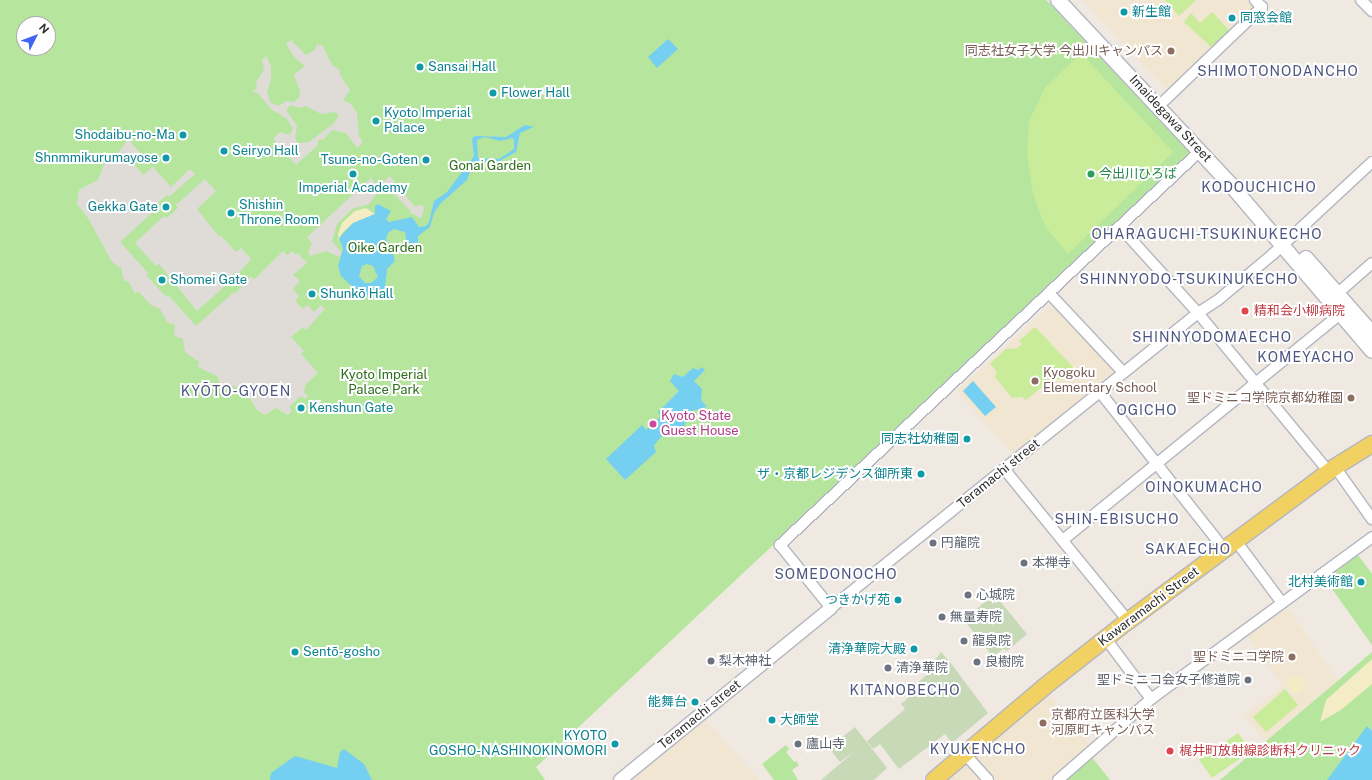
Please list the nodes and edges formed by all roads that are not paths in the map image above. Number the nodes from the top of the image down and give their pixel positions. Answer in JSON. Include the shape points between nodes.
{"nodes":[{"id":1,"x":1058,"y":0,"type":"edge"},
{"id":2,"x":1070,"y":0,"type":"edge"},
{"id":3,"x":1255,"y":0,"type":"edge"},
{"id":4,"x":1361,"y":0,"type":"edge"},
{"id":5,"x":1372,"y":11,"type":"edge"},
{"id":6,"x":1164,"y":101,"type":"junction"},
{"id":7,"x":1200,"y":151,"type":"junction"},
{"id":8,"x":1372,"y":162,"type":"edge"},
{"id":9,"x":1120,"y":227,"type":"junction"},
{"id":10,"x":1286,"y":241,"type":"junction"},
{"id":11,"x":1372,"y":263,"type":"edge"},
{"id":12,"x":1049,"y":293,"type":"junction"},
{"id":13,"x":1338,"y":293,"type":"junction"},
{"id":14,"x":1346,"y":310,"type":"junction"},
{"id":15,"x":1198,"y":313,"type":"junction"},
{"id":16,"x":1372,"y":333,"type":"edge"},
{"id":17,"x":1372,"y":351,"type":"edge"},
{"id":18,"x":1124,"y":372,"type":"junction"},
{"id":19,"x":1256,"y":384,"type":"junction"},
{"id":20,"x":1100,"y":392,"type":"junction"},
{"id":21,"x":1372,"y":444,"type":"edge"},
{"id":22,"x":1158,"y":464,"type":"junction"},
{"id":23,"x":1332,"y":469,"type":"junction"},
{"id":24,"x":1005,"y":470,"type":"junction"},
{"id":25,"x":1372,"y":519,"type":"edge"},
{"id":26,"x":1372,"y":537,"type":"edge"},
{"id":27,"x":1064,"y":540,"type":"junction"},
{"id":28,"x":1230,"y":545,"type":"junction"},
{"id":29,"x":1282,"y":603,"type":"junction"},
{"id":30,"x":831,"y":608,"type":"junction"},
{"id":31,"x":1128,"y":621,"type":"junction"},
{"id":32,"x":1106,"y":639,"type":"junction"},
{"id":33,"x":1151,"y":699,"type":"junction"},
{"id":34,"x":964,"y":753,"type":"junction"},
{"id":35,"x":620,"y":780,"type":"edge"},
{"id":36,"x":934,"y":780,"type":"edge"},
{"id":37,"x":988,"y":780,"type":"edge"},
{"id":38,"x":1058,"y":780,"type":"edge"}],
"edges":[{"from":1,"to":7,"type":"main road","name":"Imaidegawa Street"},
{"from":2,"to":6,"type":"main road","name":"Imaidegawa Street"},
{"from":3,"to":6,"type":"street","via":[[1262,7]]},
{"from":4,"to":5,"type":"street"},
{"from":6,"to":10,"type":"main road","name":"Imaidegawa Street"},
{"from":7,"to":9,"type":"street"},
{"from":7,"to":10,"type":"main road","name":"Imaidegawa Street"},
{"from":8,"to":10,"type":"street","name":"Teramachi street"},
{"from":9,"to":12,"type":"street"},
{"from":9,"to":15,"type":"street"},
{"from":10,"to":13,"type":"main road","name":"Imaidegawa Street"},
{"from":10,"to":14,"type":"main road","name":"Imaidegawa Street"},
{"from":10,"to":15,"type":"street","name":"Teramachi street","via":[[1218,300]]},
{"from":11,"to":13,"type":"street"},
{"from":12,"to":18,"type":"street"},
{"from":12,"to":30,"type":"street","via":[[780,545]]},
{"from":13,"to":14,"type":"main road","name":"Imaidegawa Street"},
{"from":14,"to":16,"type":"main road","name":"Imaidegawa Street"},
{"from":14,"to":17,"type":"main road","name":"Imaidegawa Street"},
{"from":14,"to":19,"type":"street"},
{"from":15,"to":18,"type":"street","name":"Teramachi street"},
{"from":15,"to":19,"type":"street"},
{"from":18,"to":20,"type":"street","name":"Teramachi street"},
{"from":19,"to":22,"type":"street"},
{"from":19,"to":23,"type":"street"},
{"from":20,"to":22,"type":"street"},
{"from":20,"to":24,"type":"street","name":"Teramachi street"},
{"from":21,"to":23,"type":"main road","name":"Kawaramachi Street"},
{"from":22,"to":27,"type":"street"},
{"from":22,"to":28,"type":"street"},
{"from":23,"to":25,"type":"street"},
{"from":23,"to":28,"type":"main road","name":"Kawaramachi Street"},
{"from":24,"to":27,"type":"street"},
{"from":24,"to":30,"type":"street","name":"Teramachi street"},
{"from":26,"to":29,"type":"street"},
{"from":27,"to":31,"type":"street"},
{"from":28,"to":29,"type":"street"},
{"from":28,"to":31,"type":"main road","name":"Kawaramachi Street"},
{"from":29,"to":33,"type":"street"},
{"from":30,"to":35,"type":"street","name":"Teramachi street"},
{"from":31,"to":32,"type":"main road","name":"Kawaramachi Street"},
{"from":32,"to":33,"type":"street"},
{"from":32,"to":34,"type":"main road","name":"Kawaramachi Street"},
{"from":33,"to":38,"type":"street"},
{"from":34,"to":36,"type":"main road","name":"Kawaramachi Street"},
{"from":34,"to":37,"type":"street"}]}
